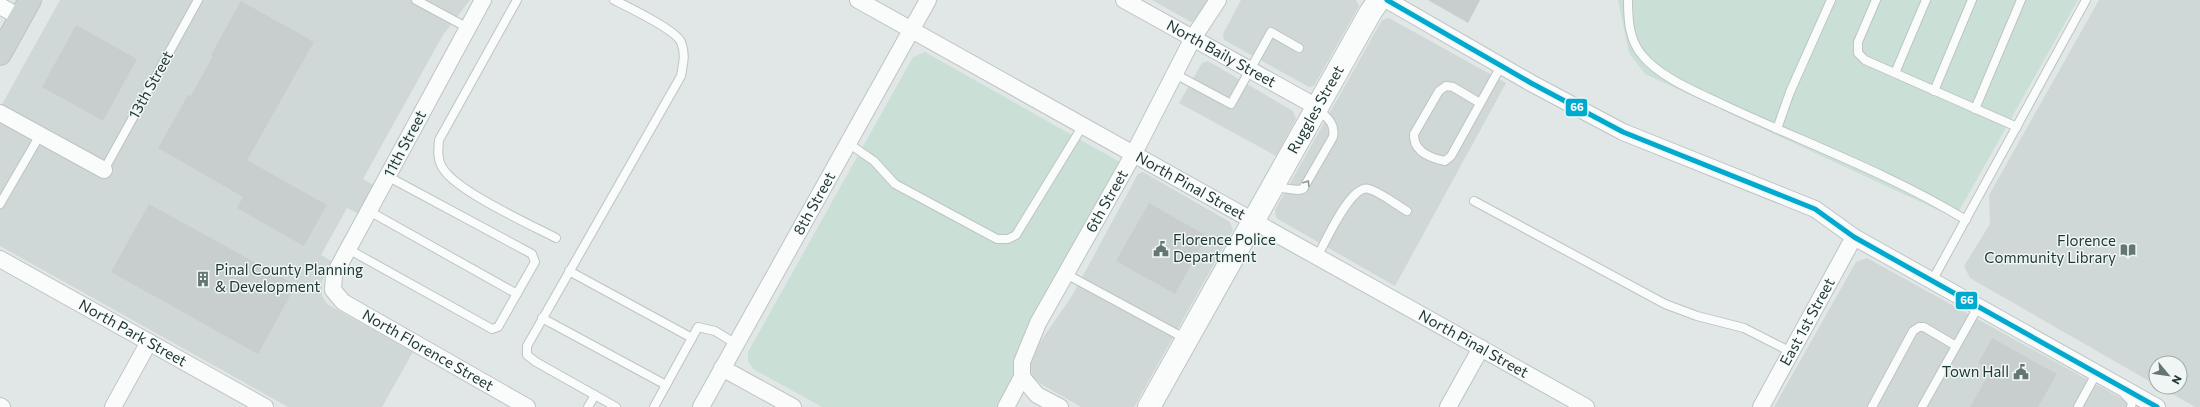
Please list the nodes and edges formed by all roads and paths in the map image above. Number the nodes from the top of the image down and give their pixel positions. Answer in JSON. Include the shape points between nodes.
{"nodes":[{"id":1,"x":198,"y":0,"type":"edge"},
{"id":2,"x":416,"y":0,"type":"edge"},
{"id":3,"x":483,"y":0,"type":"edge"},
{"id":4,"x":517,"y":0,"type":"edge"},
{"id":5,"x":614,"y":0,"type":"edge"},
{"id":6,"x":858,"y":0,"type":"edge"},
{"id":7,"x":928,"y":0,"type":"edge"},
{"id":8,"x":1124,"y":0,"type":"edge"},
{"id":9,"x":1218,"y":0,"type":"edge"},
{"id":10,"x":1379,"y":0,"type":"edge"},
{"id":11,"x":1387,"y":0,"type":"edge"},
{"id":12,"x":1628,"y":0,"type":"edge"},
{"id":13,"x":1831,"y":0,"type":"edge"},
{"id":14,"x":1876,"y":0,"type":"edge"},
{"id":15,"x":1926,"y":0,"type":"edge"},
{"id":16,"x":1972,"y":0,"type":"edge"},
{"id":17,"x":2021,"y":0,"type":"edge"},
{"id":18,"x":2086,"y":0,"type":"edge"},
{"id":19,"x":0,"y":6,"type":"edge"},
{"id":20,"x":25,"y":9,"type":"edge"},
{"id":21,"x":468,"y":28,"type":"junction"},
{"id":22,"x":911,"y":30,"type":"junction"},
{"id":23,"x":1193,"y":38,"type":"junction"},
{"id":24,"x":1299,"y":48,"type":"dead end"},
{"id":25,"x":0,"y":54,"type":"edge"},
{"id":26,"x":1501,"y":66,"type":"junction"},
{"id":27,"x":1250,"y":70,"type":"junction"},
{"id":28,"x":1895,"y":73,"type":"junction"},
{"id":29,"x":1175,"y":74,"type":"junction"},
{"id":30,"x":1934,"y":91,"type":"junction"},
{"id":31,"x":1480,"y":103,"type":"junction"},
{"id":32,"x":1317,"y":108,"type":"junction"},
{"id":33,"x":1974,"y":109,"type":"junction"},
{"id":34,"x":0,"y":113,"type":"edge"},
{"id":35,"x":1082,"y":127,"type":"junction"},
{"id":36,"x":2017,"y":127,"type":"junction"},
{"id":37,"x":1777,"y":128,"type":"junction"},
{"id":38,"x":40,"y":135,"type":"junction"},
{"id":39,"x":848,"y":143,"type":"junction"},
{"id":40,"x":1133,"y":155,"type":"junction"},
{"id":41,"x":104,"y":170,"type":"joint"},
{"id":42,"x":387,"y":176,"type":"junction"},
{"id":43,"x":1272,"y":187,"type":"junction"},
{"id":44,"x":1474,"y":202,"type":"dead end"},
{"id":45,"x":0,"y":204,"type":"edge"},
{"id":46,"x":369,"y":211,"type":"junction"},
{"id":47,"x":1407,"y":211,"type":"dead end"},
{"id":48,"x":1254,"y":220,"type":"junction"},
{"id":49,"x":1966,"y":220,"type":"junction"},
{"id":50,"x":1854,"y":237,"type":"junction"},
{"id":51,"x":556,"y":238,"type":"dead end"},
{"id":52,"x":348,"y":249,"type":"junction"},
{"id":53,"x":1317,"y":257,"type":"junction"},
{"id":54,"x":0,"y":259,"type":"edge"},
{"id":55,"x":569,"y":271,"type":"junction"},
{"id":56,"x":1066,"y":274,"type":"junction"},
{"id":57,"x":1932,"y":282,"type":"junction"},
{"id":58,"x":333,"y":290,"type":"joint"},
{"id":59,"x":517,"y":294,"type":"junction"},
{"id":60,"x":1978,"y":307,"type":"junction"},
{"id":61,"x":542,"y":318,"type":"junction"},
{"id":62,"x":692,"y":338,"type":"junction"},
{"id":63,"x":1187,"y":339,"type":"junction"},
{"id":64,"x":149,"y":342,"type":"junction"},
{"id":65,"x":736,"y":344,"type":"junction"},
{"id":66,"x":1956,"y":346,"type":"junction"},
{"id":67,"x":1481,"y":348,"type":"junction"},
{"id":68,"x":1791,"y":352,"type":"junction"},
{"id":69,"x":722,"y":368,"type":"junction"},
{"id":70,"x":2096,"y":374,"type":"junction"},
{"id":71,"x":1022,"y":377,"type":"junction"},
{"id":72,"x":666,"y":385,"type":"junction"},
{"id":73,"x":2116,"y":385,"type":"junction"},
{"id":74,"x":595,"y":395,"type":"junction"},
{"id":75,"x":113,"y":407,"type":"edge"},
{"id":76,"x":265,"y":407,"type":"edge"},
{"id":77,"x":527,"y":407,"type":"edge"},
{"id":78,"x":588,"y":407,"type":"edge"},
{"id":79,"x":616,"y":407,"type":"edge"},
{"id":80,"x":654,"y":407,"type":"edge"},
{"id":81,"x":701,"y":407,"type":"edge"},
{"id":82,"x":792,"y":407,"type":"edge"},
{"id":83,"x":1006,"y":407,"type":"edge"},
{"id":84,"x":1060,"y":407,"type":"edge"},
{"id":85,"x":1149,"y":407,"type":"edge"},
{"id":86,"x":1448,"y":407,"type":"edge"},
{"id":87,"x":1586,"y":407,"type":"edge"},
{"id":88,"x":1761,"y":407,"type":"edge"},
{"id":89,"x":1872,"y":407,"type":"edge"},
{"id":90,"x":1922,"y":407,"type":"edge"},
{"id":91,"x":2078,"y":407,"type":"edge"},
{"id":92,"x":2131,"y":407,"type":"edge"},
{"id":93,"x":2157,"y":407,"type":"edge"}],
"edges":[{"from":1,"to":41,"type":"lane","name":"13th Street"},
{"from":2,"to":21,"type":"lane"},
{"from":3,"to":21,"type":"street","name":"11th Street"},
{"from":4,"to":51,"type":"lane","via":[[439,140],[438,156],[444,170],[468,190]]},
{"from":5,"to":55,"type":"lane","via":[[668,29],[681,41],[685,57],[681,76]]},
{"from":6,"to":22,"type":"street","name":"North Pinal Street"},
{"from":7,"to":22,"type":"street","name":"8th Street"},
{"from":8,"to":23,"type":"street","name":"North Baily Street"},
{"from":9,"to":23,"type":"street","name":"6th Street"},
{"from":10,"to":32,"type":"street","name":"Ruggles Street"},
{"from":11,"to":26,"type":"street"},
{"from":12,"to":37,"type":"lane","via":[[1630,29],[1637,49],[1646,59],[1675,80]]},
{"from":13,"to":37,"type":"lane","via":[[1790,92]]},
{"from":14,"to":28,"type":"lane","via":[[1858,42],[1858,53],[1865,60]]},
{"from":15,"to":28,"type":"lane"},
{"from":16,"to":30,"type":"lane"},
{"from":17,"to":33,"type":"lane"},
{"from":18,"to":36,"type":"lane"},
{"from":19,"to":20,"type":"street"},
{"from":20,"to":25,"type":"main road"},
{"from":21,"to":42,"type":"street","name":"11th Street"},
{"from":22,"to":35,"type":"street","name":"North Pinal Street"},
{"from":22,"to":39,"type":"street","name":"8th Street"},
{"from":23,"to":27,"type":"street","name":"North Baily Street"},
{"from":23,"to":29,"type":"street","name":"6th Street"},
{"from":24,"to":27,"type":"lane","via":[[1271,32]]},
{"from":26,"to":31,"type":"lane"},
{"from":26,"to":50,"type":"street","via":[[1623,132],[1815,209]]},
{"from":27,"to":29,"type":"lane","via":[[1231,104]]},
{"from":27,"to":32,"type":"street","name":"North Baily Street"},
{"from":28,"to":30,"type":"lane"},
{"from":29,"to":40,"type":"street","name":"6th Street"},
{"from":30,"to":33,"type":"lane"},
{"from":31,"to":31,"type":"lane","via":[[1451,156],[1445,161],[1436,160],[1417,149],[1413,142],[1414,134],[1439,91],[1446,86],[1453,87]]},
{"from":32,"to":43,"type":"street","name":"Ruggles Street"},
{"from":43,"to":32,"type":"lane","one_way":true,"via":[[1298,190],[1306,186],[1333,137],[1334,130],[1333,124]]},
{"from":33,"to":36,"type":"lane"},
{"from":34,"to":38,"type":"street"},
{"from":35,"to":39,"type":"lane","via":[[1016,235],[997,240],[895,184],[874,161]]},
{"from":35,"to":40,"type":"street","name":"North Pinal Street"},
{"from":36,"to":49,"type":"lane"},
{"from":37,"to":49,"type":"lane","via":[[1906,186]]},
{"from":38,"to":41,"type":"street"},
{"from":38,"to":45,"type":"lane"},
{"from":39,"to":65,"type":"street","name":"8th Street"},
{"from":40,"to":48,"type":"street","name":"North Pinal Street"},
{"from":40,"to":56,"type":"street","name":"6th Street"},
{"from":42,"to":46,"type":"street","name":"11th Street"},
{"from":42,"to":59,"type":"lane","via":[[532,254],[534,262]]},
{"from":43,"to":48,"type":"street","name":"Ruggles Street"},
{"from":44,"to":68,"type":"lane","via":[[1665,304],[1697,316],[1744,328]]},
{"from":46,"to":52,"type":"street","name":"11th Street"},
{"from":46,"to":59,"type":"lane"},
{"from":47,"to":53,"type":"lane","via":[[1368,188],[1360,190],[1350,198]]},
{"from":48,"to":53,"type":"street","name":"North Pinal Street"},
{"from":48,"to":63,"type":"street","name":"Ruggles Street"},
{"from":49,"to":57,"type":"lane"},
{"from":50,"to":57,"type":"street"},
{"from":50,"to":68,"type":"street","name":"East 1st Street"},
{"from":52,"to":58,"type":"street","name":"11th Street","via":[[334,275]]},
{"from":52,"to":59,"type":"lane","via":[[492,329],[498,328]]},
{"from":53,"to":67,"type":"street","name":"North Pinal Street"},
{"from":54,"to":64,"type":"street","name":"North Park Street"},
{"from":55,"to":61,"type":"lane"},
{"from":55,"to":62,"type":"lane"},
{"from":56,"to":63,"type":"lane"},
{"from":56,"to":71,"type":"street","name":"6th Street","via":[[1038,323],[1022,362]]},
{"from":57,"to":60,"type":"street"},
{"from":58,"to":77,"type":"street","name":"North Florence Street","via":[[343,302]]},
{"from":60,"to":66,"type":"lane"},
{"from":60,"to":70,"type":"street"},
{"from":61,"to":72,"type":"lane"},
{"from":61,"to":74,"type":"lane","via":[[526,346],[527,355]]},
{"from":62,"to":65,"type":"lane","via":[[698,327],[715,331]]},
{"from":62,"to":72,"type":"lane"},
{"from":63,"to":85,"type":"street","name":"Ruggles Street"},
{"from":64,"to":75,"type":"street"},
{"from":64,"to":76,"type":"street","name":"North Park Street"},
{"from":65,"to":69,"type":"street","name":"8th Street"},
{"from":66,"to":89,"type":"lane","via":[[1924,328],[1919,327],[1913,331]]},
{"from":66,"to":90,"type":"lane"},
{"from":67,"to":86,"type":"street"},
{"from":67,"to":87,"type":"street","name":"North Pinal Street"},
{"from":68,"to":88,"type":"street","name":"East 1st Street"},
{"from":69,"to":81,"type":"street","name":"8th Street"},
{"from":69,"to":82,"type":"street"},
{"from":70,"to":73,"type":"street"},
{"from":70,"to":91,"type":"lane"},
{"from":71,"to":83,"type":"street","name":"6th Street"},
{"from":71,"to":84,"type":"street","via":[[1037,395]]},
{"from":72,"to":80,"type":"lane"},
{"from":73,"to":92,"type":"lane","via":[[2132,402]]},
{"from":73,"to":93,"type":"street"},
{"from":74,"to":78,"type":"lane"},
{"from":74,"to":79,"type":"lane"}]}
